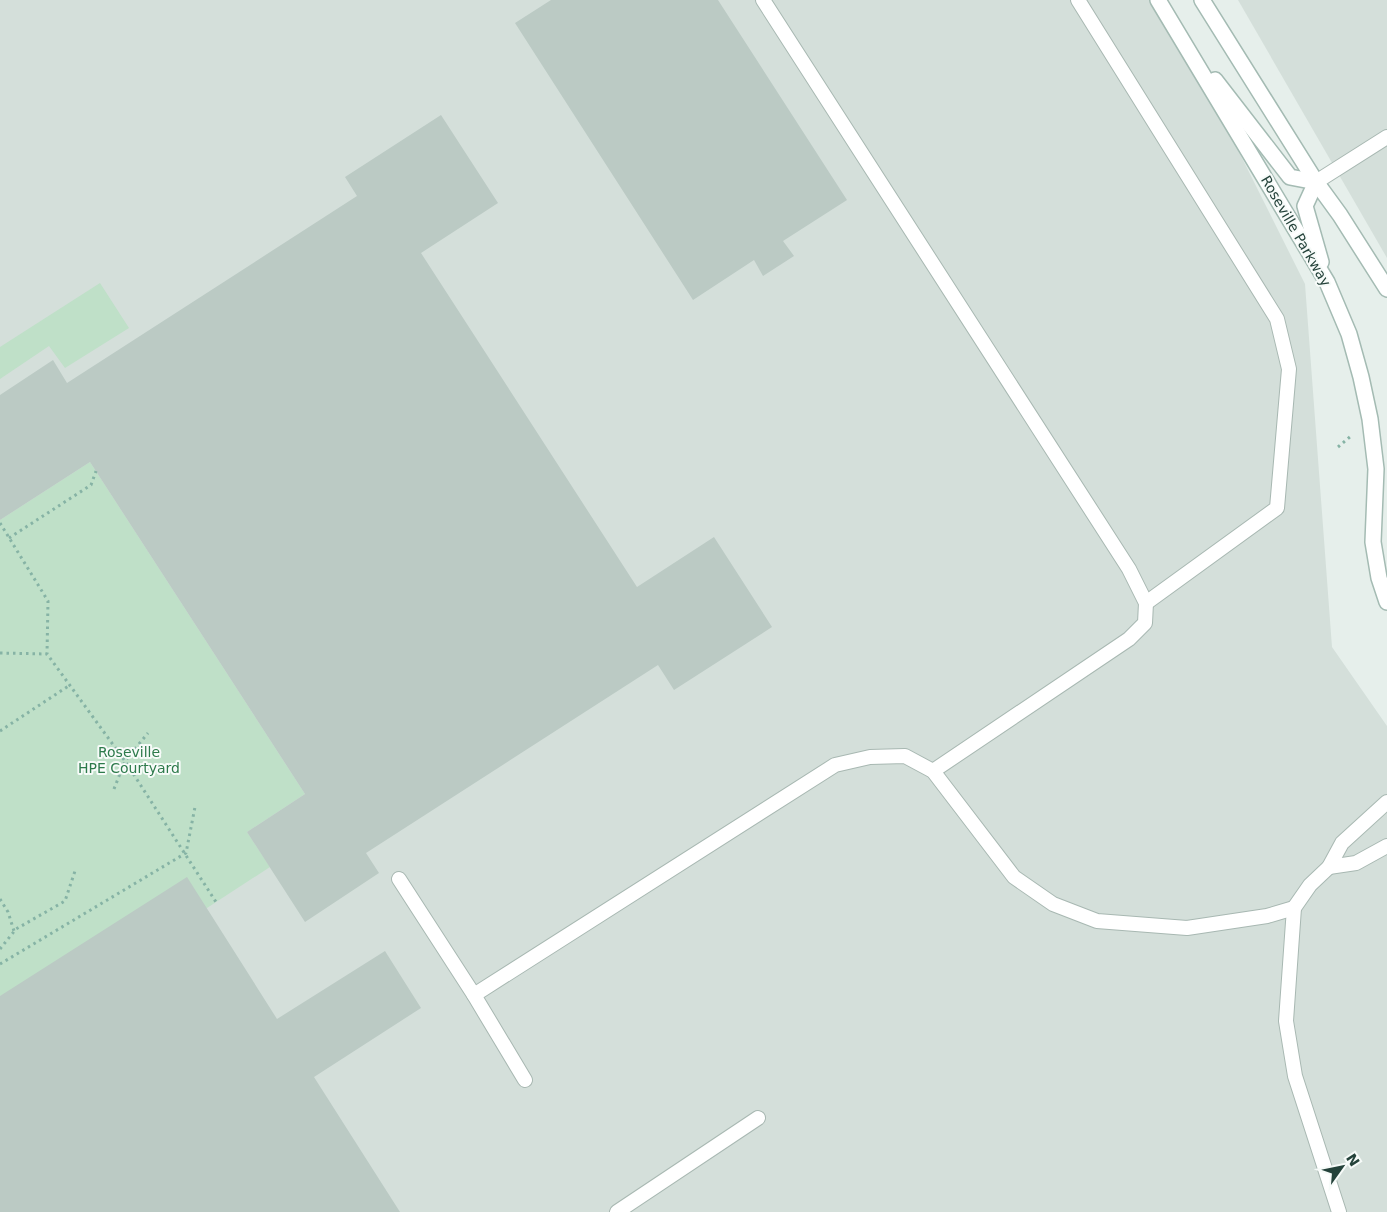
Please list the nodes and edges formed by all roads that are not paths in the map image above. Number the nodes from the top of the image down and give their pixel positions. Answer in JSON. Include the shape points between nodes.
{"nodes":[{"id":1,"x":763,"y":0,"type":"edge"},
{"id":2,"x":1078,"y":0,"type":"edge"},
{"id":3,"x":1158,"y":0,"type":"edge"},
{"id":4,"x":1202,"y":0,"type":"edge"},
{"id":5,"x":1173,"y":25,"type":"junction"},
{"id":6,"x":1387,"y":137,"type":"edge"},
{"id":7,"x":1316,"y":182,"type":"junction"},
{"id":8,"x":1327,"y":282,"type":"junction"},
{"id":9,"x":1387,"y":289,"type":"edge"},
{"id":10,"x":1387,"y":602,"type":"edge"},
{"id":11,"x":1146,"y":603,"type":"junction"},
{"id":12,"x":933,"y":771,"type":"junction"},
{"id":13,"x":1387,"y":802,"type":"edge"},
{"id":14,"x":1387,"y":846,"type":"edge"},
{"id":15,"x":1329,"y":867,"type":"junction"},
{"id":16,"x":398,"y":879,"type":"dead end"},
{"id":17,"x":1294,"y":908,"type":"junction"},
{"id":18,"x":474,"y":995,"type":"junction"},
{"id":19,"x":524,"y":1080,"type":"dead end"},
{"id":20,"x":758,"y":1118,"type":"dead end"},
{"id":21,"x":617,"y":1212,"type":"edge"},
{"id":22,"x":1339,"y":1212,"type":"edge"}],
"edges":[{"from":1,"to":11,"type":"lane","via":[[1128,568]]},
{"from":2,"to":11,"type":"lane","via":[[1277,319],[1289,369],[1276,508]]},
{"from":3,"to":5,"type":"street","name":"Roseville Parkway"},
{"from":4,"to":7,"type":"street"},
{"from":5,"to":7,"type":"street","via":[[1290,177]]},
{"from":5,"to":8,"type":"street","name":"Roseville Parkway"},
{"from":6,"to":7,"type":"lane"},
{"from":7,"to":8,"type":"street","via":[[1305,206]]},
{"from":7,"to":9,"type":"street"},
{"from":8,"to":10,"type":"street","name":"Roseville Parkway","via":[[1348,334],[1370,419],[1376,469],[1373,542]]},
{"from":11,"to":12,"type":"lane","via":[[1145,623],[1129,639]]},
{"from":12,"to":17,"type":"lane","via":[[1014,876],[1053,904],[1097,921],[1187,928],[1267,916]]},
{"from":12,"to":18,"type":"lane","via":[[905,756],[870,757],[836,765]]},
{"from":13,"to":15,"type":"lane","via":[[1342,843]]},
{"from":14,"to":15,"type":"lane","via":[[1356,863]]},
{"from":15,"to":17,"type":"lane","via":[[1310,885]]},
{"from":16,"to":18,"type":"lane"},
{"from":17,"to":22,"type":"lane","via":[[1286,1021],[1295,1076]]},
{"from":18,"to":19,"type":"lane"},
{"from":20,"to":21,"type":"lane"}]}
